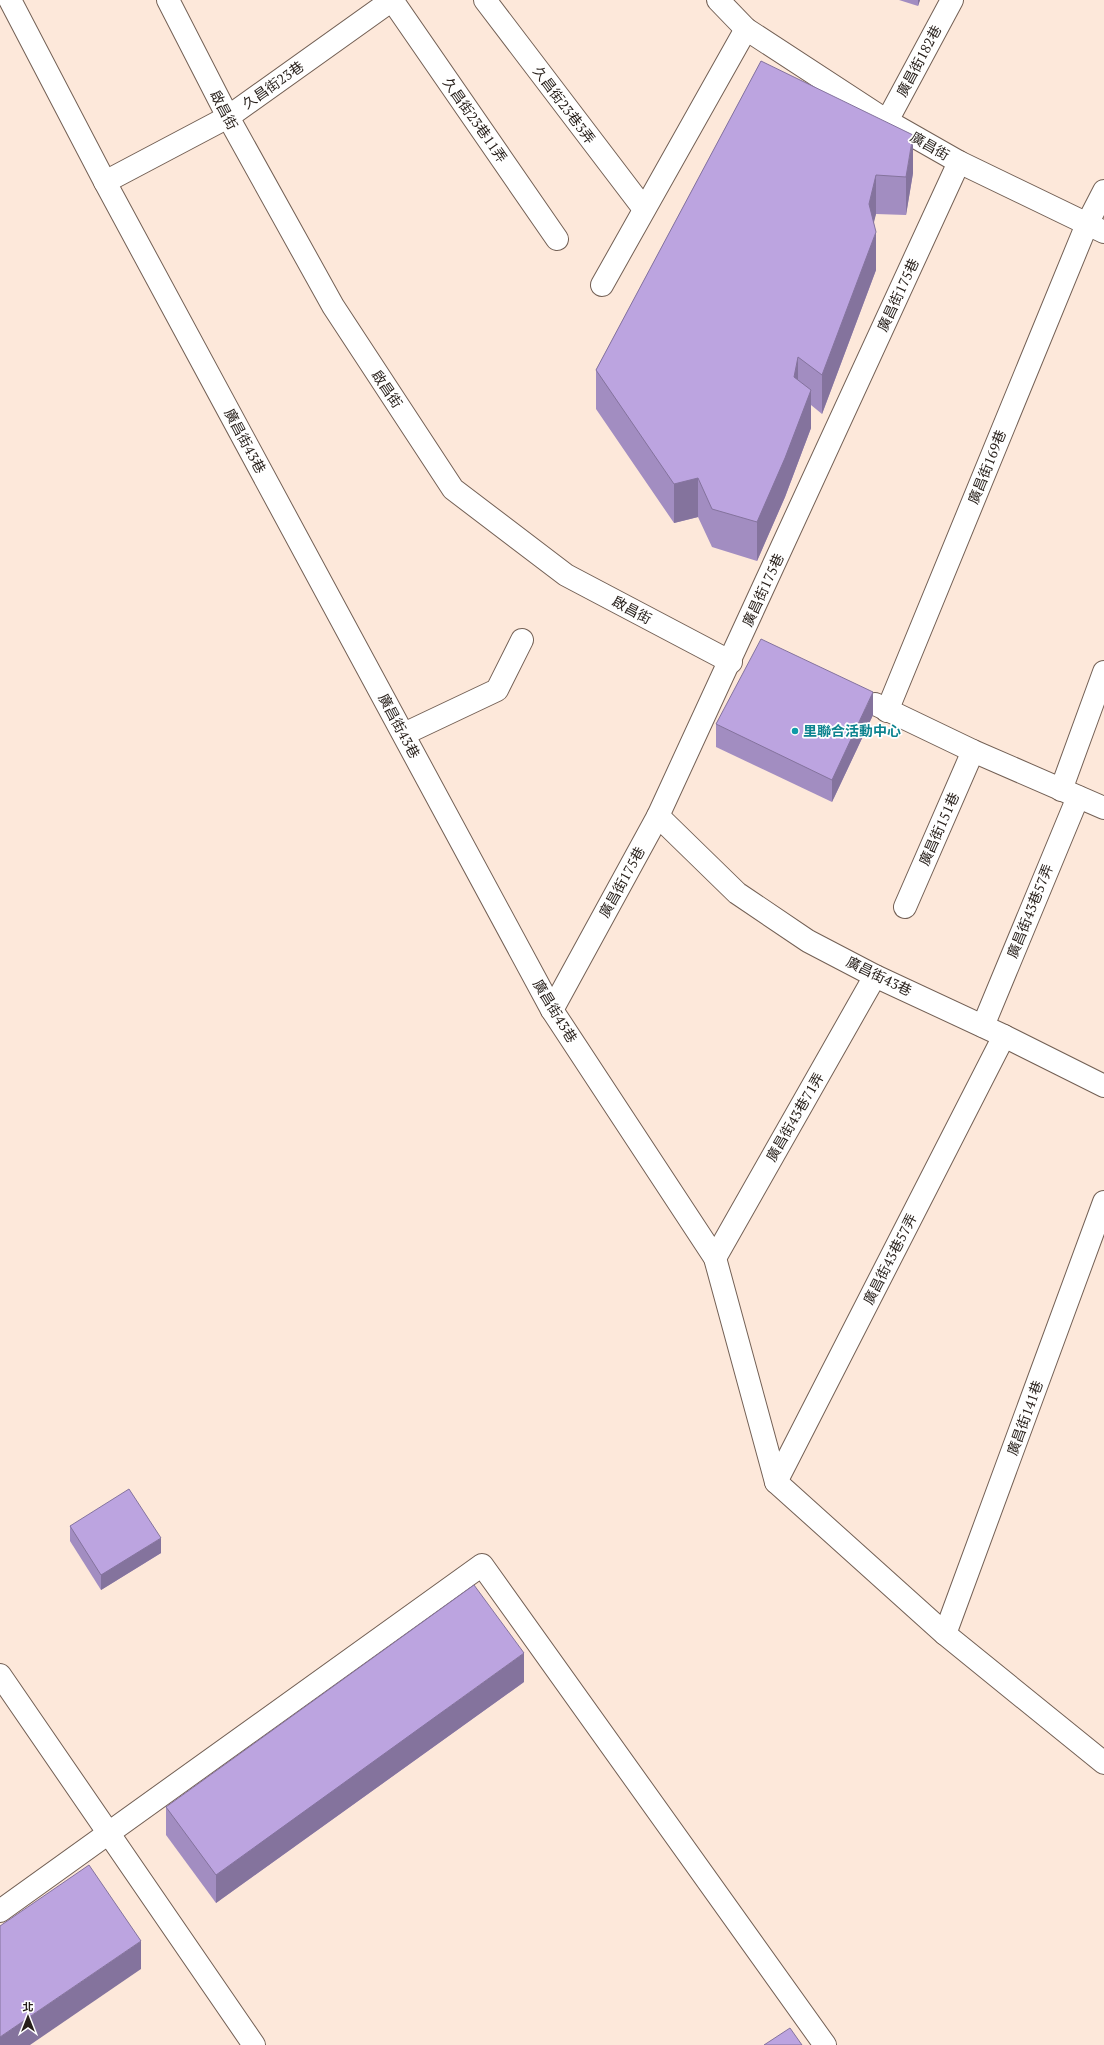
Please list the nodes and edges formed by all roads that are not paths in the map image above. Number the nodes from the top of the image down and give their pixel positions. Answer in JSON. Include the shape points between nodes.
{"nodes":[{"id":1,"x":10,"y":0,"type":"edge"},
{"id":2,"x":168,"y":0,"type":"edge"},
{"id":3,"x":392,"y":0,"type":"edge"},
{"id":4,"x":485,"y":0,"type":"edge"},
{"id":5,"x":718,"y":0,"type":"edge"},
{"id":6,"x":952,"y":0,"type":"edge"},
{"id":7,"x":746,"y":29,"type":"junction"},
{"id":8,"x":228,"y":117,"type":"junction"},
{"id":9,"x":887,"y":121,"type":"junction"},
{"id":10,"x":959,"y":162,"type":"junction"},
{"id":11,"x":106,"y":182,"type":"junction"},
{"id":12,"x":1104,"y":191,"type":"edge"},
{"id":13,"x":644,"y":209,"type":"junction"},
{"id":14,"x":1096,"y":228,"type":"edge"},
{"id":15,"x":557,"y":239,"type":"dead end"},
{"id":16,"x":602,"y":285,"type":"dead end"},
{"id":17,"x":522,"y":640,"type":"dead end"},
{"id":18,"x":731,"y":662,"type":"junction"},
{"id":19,"x":1104,"y":672,"type":"edge"},
{"id":20,"x":860,"y":696,"type":"edge"},
{"id":21,"x":887,"y":711,"type":"junction"},
{"id":22,"x":404,"y":734,"type":"junction"},
{"id":23,"x":973,"y":751,"type":"junction"},
{"id":24,"x":1069,"y":793,"type":"junction"},
{"id":25,"x":1104,"y":808,"type":"edge"},
{"id":26,"x":658,"y":816,"type":"junction"},
{"id":27,"x":905,"y":907,"type":"dead end"},
{"id":28,"x":875,"y":976,"type":"junction"},
{"id":29,"x":552,"y":1010,"type":"junction"},
{"id":30,"x":983,"y":1026,"type":"junction"},
{"id":31,"x":1004,"y":1036,"type":"junction"},
{"id":32,"x":1104,"y":1086,"type":"edge"},
{"id":33,"x":1104,"y":1202,"type":"edge"},
{"id":34,"x":715,"y":1258,"type":"junction"},
{"id":35,"x":776,"y":1482,"type":"junction"},
{"id":36,"x":945,"y":1634,"type":"junction"},
{"id":37,"x":0,"y":1675,"type":"edge"},
{"id":38,"x":1104,"y":1763,"type":"edge"},
{"id":39,"x":109,"y":1833,"type":"junction"},
{"id":40,"x":0,"y":1911,"type":"edge"},
{"id":41,"x":254,"y":2045,"type":"edge"},
{"id":42,"x":824,"y":2045,"type":"edge"}],
"edges":[{"from":1,"to":11,"type":"street","name":"廣昌街43巷"},
{"from":2,"to":8,"type":"street","name":"啟昌街"},
{"from":3,"to":8,"type":"street","name":"久昌街23巷"},
{"from":3,"to":15,"type":"street","name":"久昌街23巷11弄"},
{"from":4,"to":13,"type":"street","name":"久昌街23巷3弄"},
{"from":5,"to":7,"type":"street","name":"廣昌街"},
{"from":6,"to":9,"type":"street","name":"廣昌街182巷"},
{"from":7,"to":9,"type":"street","name":"廣昌街"},
{"from":7,"to":13,"type":"street"},
{"from":8,"to":11,"type":"street","name":"久昌街23巷"},
{"from":8,"to":18,"type":"street","name":"啟昌街","via":[[332,306],[453,489],[566,575]]},
{"from":9,"to":10,"type":"street","name":"廣昌街"},
{"from":10,"to":14,"type":"street","name":"廣昌街"},
{"from":10,"to":18,"type":"street","name":"廣昌街175巷","via":[[752,634]]},
{"from":11,"to":22,"type":"street","name":"廣昌街43巷"},
{"from":12,"to":14,"type":"street","name":"廣昌街169巷"},
{"from":13,"to":16,"type":"street"},
{"from":14,"to":21,"type":"street","name":"廣昌街169巷"},
{"from":17,"to":22,"type":"street","via":[[497,690]]},
{"from":18,"to":26,"type":"street","name":"廣昌街175巷"},
{"from":19,"to":24,"type":"street"},
{"from":20,"to":21,"type":"street"},
{"from":21,"to":23,"type":"street"},
{"from":22,"to":29,"type":"street","name":"廣昌街43巷"},
{"from":23,"to":24,"type":"street"},
{"from":23,"to":27,"type":"street","name":"廣昌街151巷"},
{"from":24,"to":25,"type":"street"},
{"from":24,"to":30,"type":"street","name":"廣昌街43巷57弄"},
{"from":26,"to":28,"type":"street","name":"廣昌街43巷","via":[[738,893],[808,941]]},
{"from":26,"to":29,"type":"street","name":"廣昌街175巷"},
{"from":28,"to":30,"type":"street","name":"廣昌街43巷"},
{"from":28,"to":34,"type":"street","name":"廣昌街43巷71弄"},
{"from":29,"to":34,"type":"street","name":"廣昌街43巷"},
{"from":30,"to":31,"type":"street","name":"廣昌街43巷"},
{"from":31,"to":32,"type":"street","name":"廣昌街43巷"},
{"from":31,"to":35,"type":"street","name":"廣昌街43巷57弄"},
{"from":33,"to":36,"type":"street","name":"廣昌街141巷"},
{"from":34,"to":35,"type":"street","name":"廣昌街43巷"},
{"from":35,"to":36,"type":"street"},
{"from":36,"to":38,"type":"street"},
{"from":37,"to":39,"type":"street"},
{"from":39,"to":40,"type":"street"},
{"from":39,"to":41,"type":"street"},
{"from":39,"to":42,"type":"street","via":[[482,1565]]}]}
